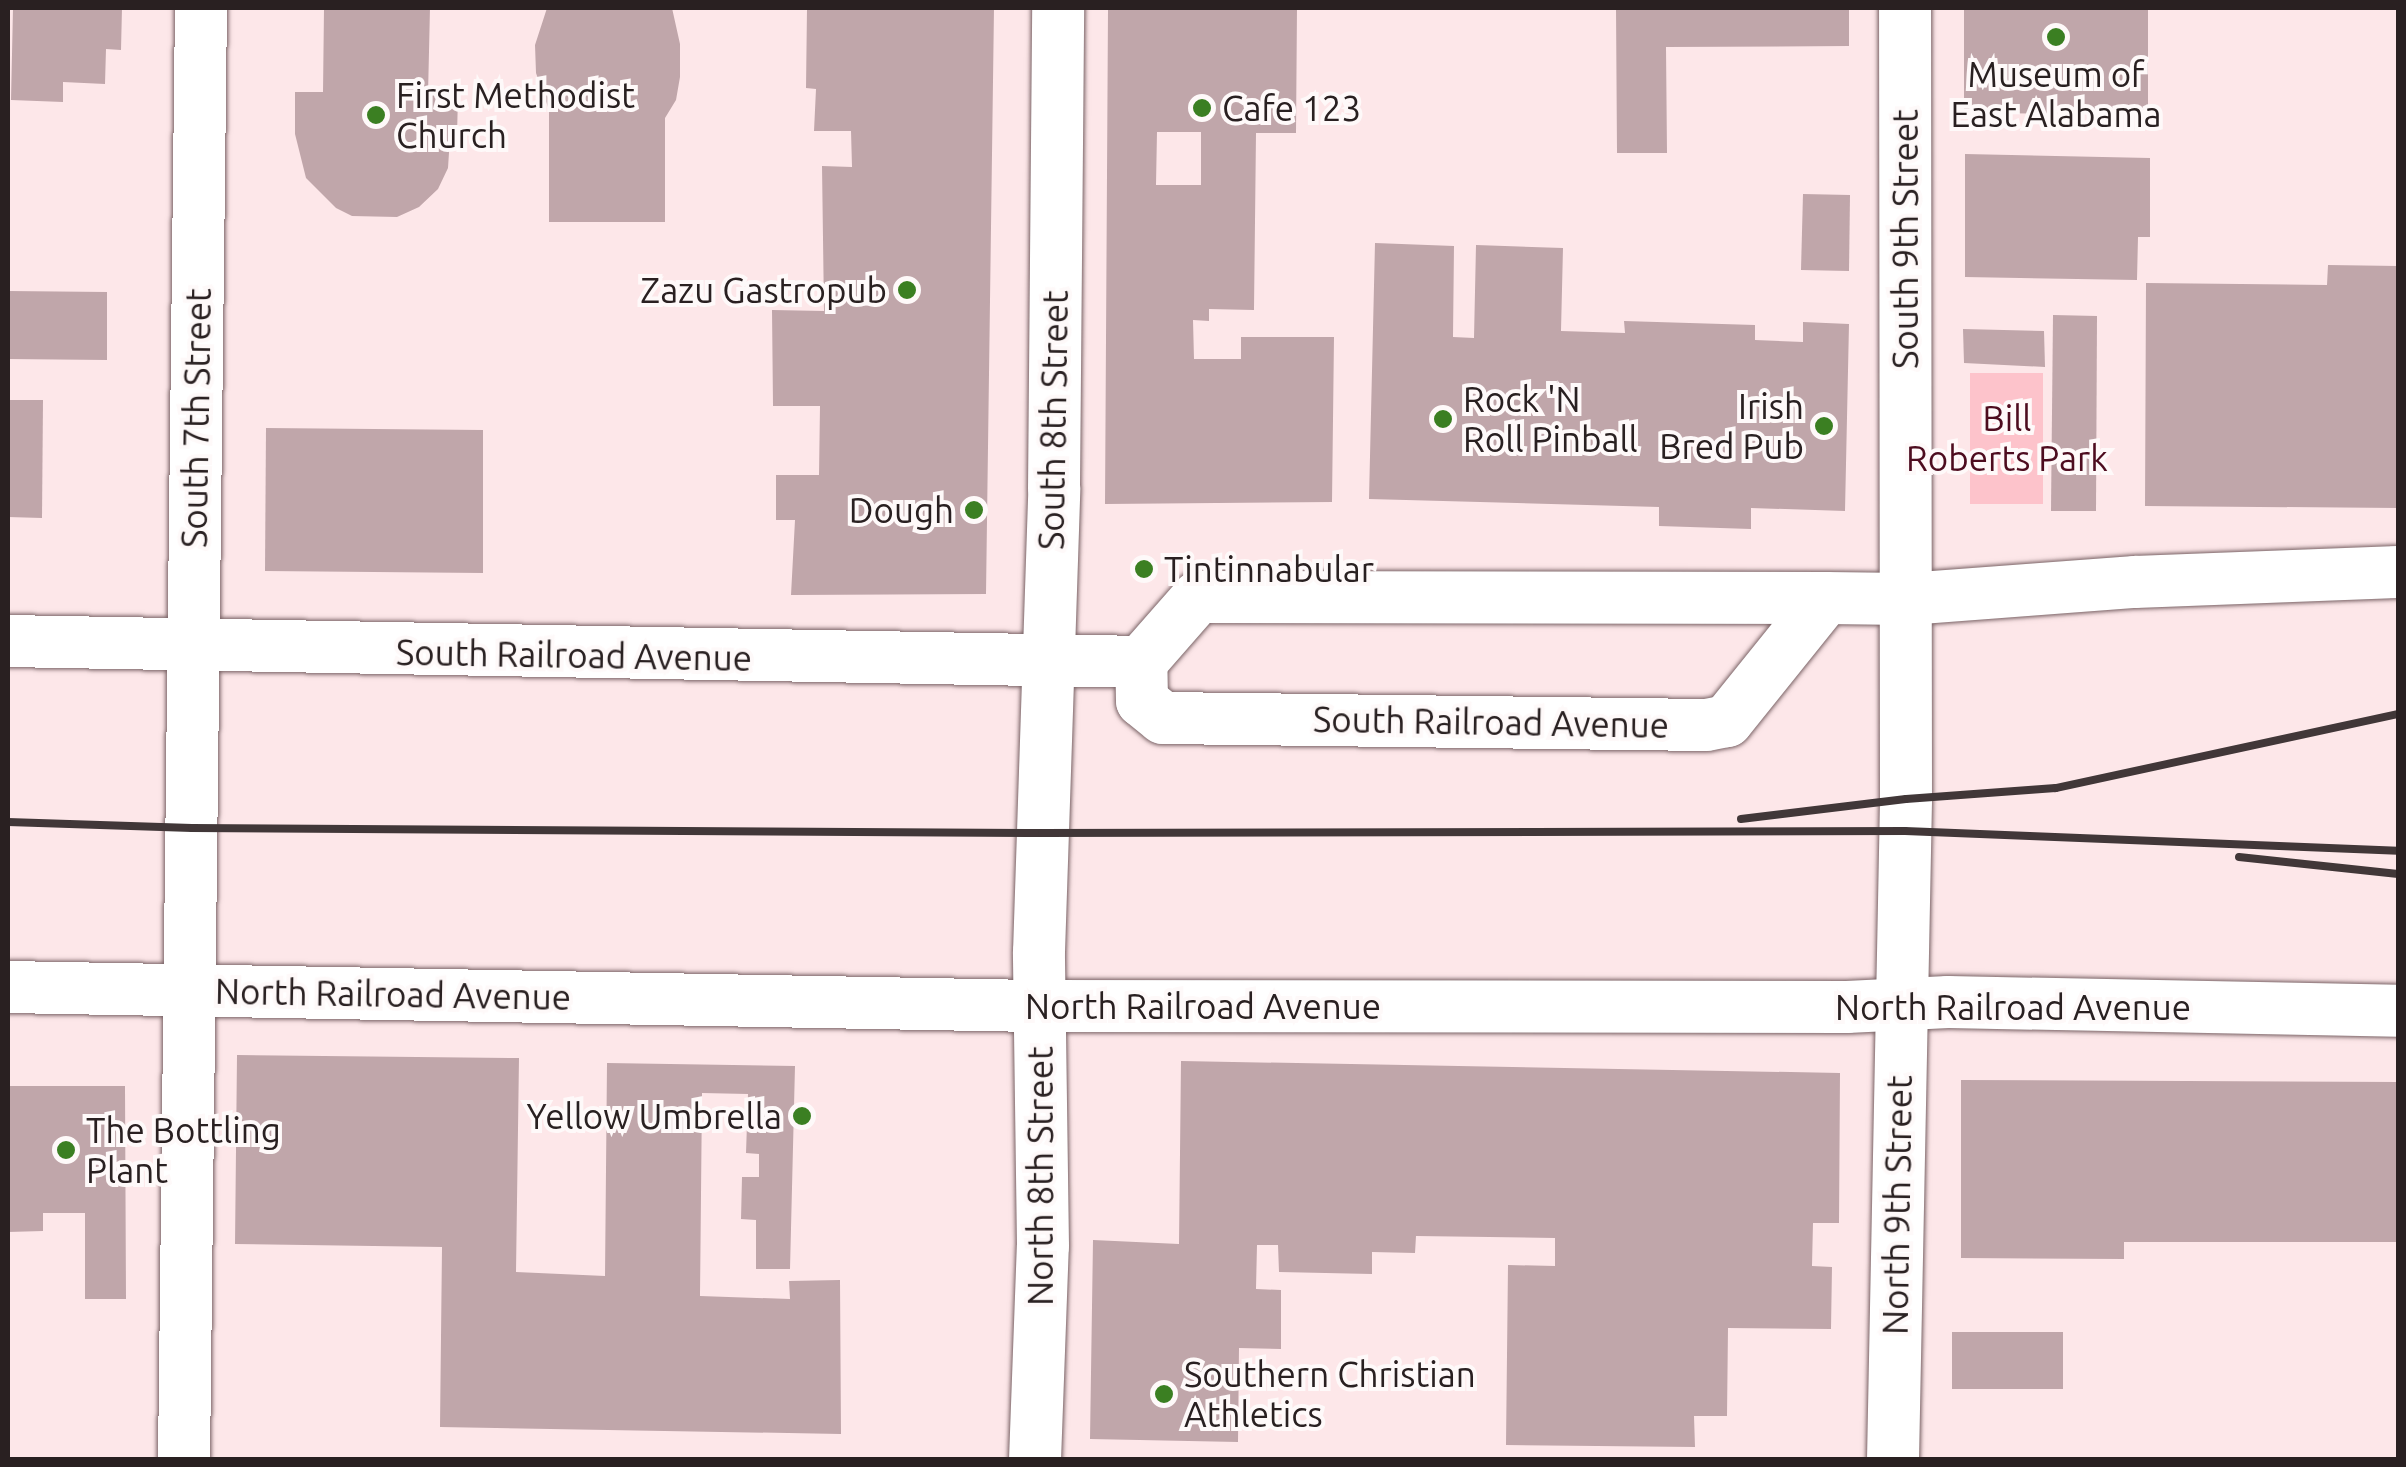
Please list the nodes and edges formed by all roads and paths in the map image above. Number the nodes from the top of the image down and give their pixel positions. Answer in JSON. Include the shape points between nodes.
{"nodes":[{"id":1,"x":201,"y":8,"type":"edge"},
{"id":2,"x":1058,"y":8,"type":"edge"},
{"id":3,"x":1905,"y":8,"type":"edge"},
{"id":4,"x":2398,"y":572,"type":"edge"},
{"id":5,"x":1826,"y":598,"type":"junction"},
{"id":6,"x":1907,"y":599,"type":"junction"},
{"id":7,"x":8,"y":641,"type":"edge"},
{"id":8,"x":193,"y":647,"type":"junction"},
{"id":9,"x":1141,"y":662,"type":"junction"},
{"id":10,"x":1046,"y":664,"type":"junction"},
{"id":11,"x":1905,"y":831,"type":"joint"},
{"id":12,"x":1042,"y":833,"type":"joint"},
{"id":13,"x":8,"y":988,"type":"edge"},
{"id":14,"x":186,"y":990,"type":"junction"},
{"id":15,"x":1900,"y":1003,"type":"junction"},
{"id":16,"x":1038,"y":1006,"type":"junction"},
{"id":17,"x":2398,"y":1011,"type":"edge"},
{"id":18,"x":184,"y":1460,"type":"edge"},
{"id":19,"x":1035,"y":1460,"type":"edge"},
{"id":20,"x":1893,"y":1460,"type":"edge"}],
"edges":[{"from":1,"to":8,"type":"street","name":"South 7th Street"},
{"from":2,"to":10,"type":"street","name":"South 8th Street"},
{"from":3,"to":6,"type":"street","name":"South 9th Street"},
{"from":4,"to":6,"type":"street"},
{"from":5,"to":6,"type":"street"},
{"from":5,"to":9,"type":"street","via":[[1198,597]]},
{"from":5,"to":9,"type":"street","name":"South Railroad Avenue","via":[[1727,721],[1706,726],[1163,718],[1142,701]]},
{"from":6,"to":11,"type":"street","name":"South 9th Street"},
{"from":7,"to":8,"type":"street","name":"South Railroad Avenue"},
{"from":8,"to":10,"type":"street","name":"South Railroad Avenue"},
{"from":8,"to":14,"type":"street","name":"South 7th Street"},
{"from":9,"to":10,"type":"street","name":"South Railroad Avenue"},
{"from":10,"to":12,"type":"street","name":"South 8th Street"},
{"from":11,"to":15,"type":"street","name":"North 9th Street"},
{"from":12,"to":16,"type":"street","name":"North 8th Street"},
{"from":13,"to":14,"type":"street","name":"North Railroad Avenue"},
{"from":14,"to":16,"type":"street","name":"North Railroad Avenue"},
{"from":14,"to":18,"type":"street","name":"South 7th Street"},
{"from":15,"to":16,"type":"street","name":"North Railroad Avenue"},
{"from":15,"to":17,"type":"street","name":"North Railroad Avenue"},
{"from":15,"to":20,"type":"street","name":"North 9th Street"},
{"from":16,"to":19,"type":"street","name":"North 8th Street","via":[[1043,1246]]}]}
